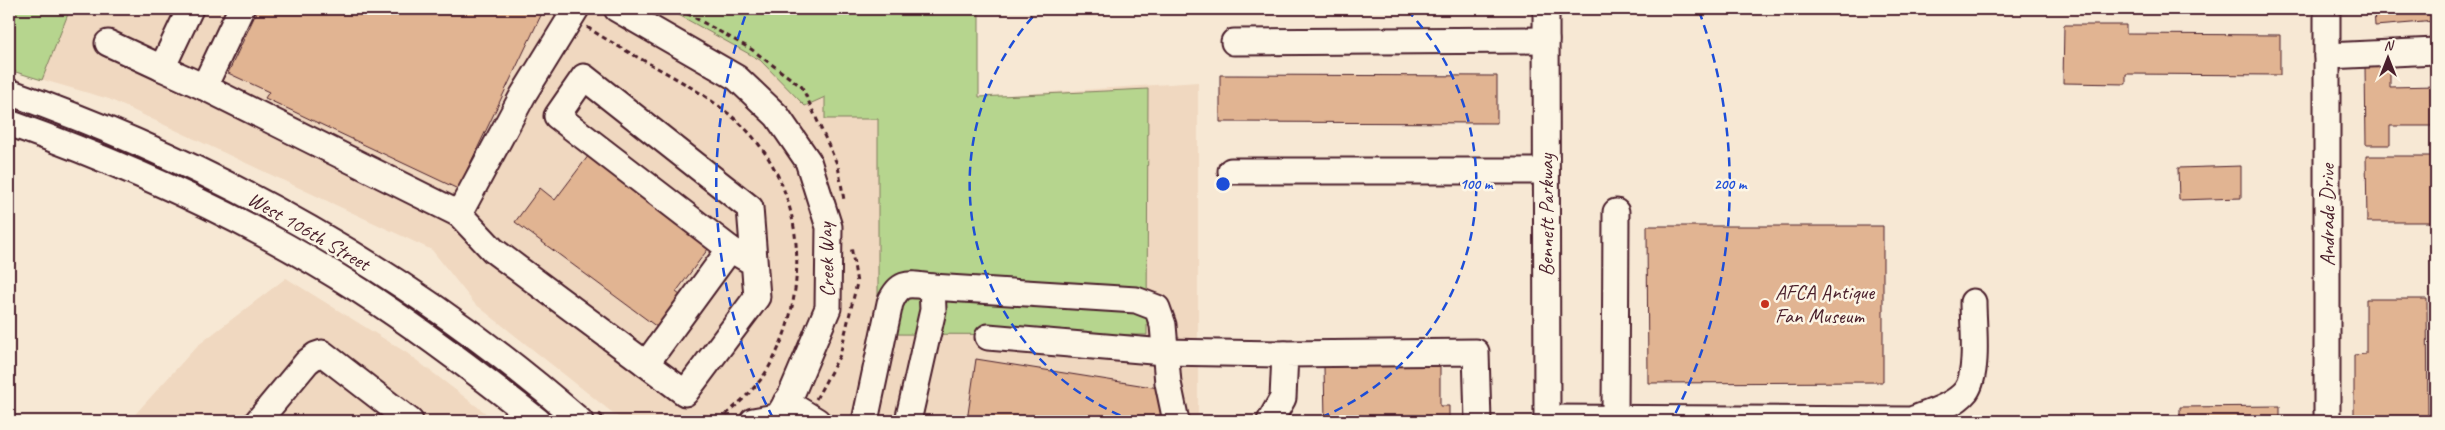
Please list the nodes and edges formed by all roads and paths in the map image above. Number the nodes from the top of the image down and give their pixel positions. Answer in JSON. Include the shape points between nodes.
{"nodes":[{"id":1,"x":190,"y":9,"type":"edge"},
{"id":2,"x":240,"y":9,"type":"edge"},
{"id":3,"x":576,"y":9,"type":"edge"},
{"id":4,"x":617,"y":9,"type":"edge"},
{"id":5,"x":1546,"y":9,"type":"edge"},
{"id":6,"x":2327,"y":9,"type":"edge"},
{"id":7,"x":1546,"y":40,"type":"junction"},
{"id":8,"x":1234,"y":42,"type":"dead end"},
{"id":9,"x":108,"y":43,"type":"dead end"},
{"id":10,"x":2436,"y":51,"type":"edge"},
{"id":11,"x":2327,"y":56,"type":"junction"},
{"id":12,"x":162,"y":68,"type":"junction"},
{"id":13,"x":204,"y":87,"type":"junction"},
{"id":14,"x":9,"y":92,"type":"edge"},
{"id":15,"x":523,"y":95,"type":"junction"},
{"id":16,"x":557,"y":116,"type":"junction"},
{"id":17,"x":9,"y":123,"type":"edge"},
{"id":18,"x":1232,"y":171,"type":"dead end"},
{"id":19,"x":1546,"y":171,"type":"junction"},
{"id":20,"x":1616,"y":212,"type":"dead end"},
{"id":21,"x":459,"y":214,"type":"junction"},
{"id":22,"x":730,"y":249,"type":"junction"},
{"id":23,"x":754,"y":264,"type":"junction"},
{"id":24,"x":932,"y":287,"type":"junction"},
{"id":25,"x":1973,"y":302,"type":"dead end"},
{"id":26,"x":988,"y":337,"type":"dead end"},
{"id":27,"x":1164,"y":352,"type":"junction"},
{"id":28,"x":1285,"y":354,"type":"junction"},
{"id":29,"x":646,"y":364,"type":"junction"},
{"id":30,"x":772,"y":415,"type":"edge"},
{"id":31,"x":1615,"y":418,"type":"junction"},
{"id":32,"x":1547,"y":420,"type":"edge"},
{"id":33,"x":258,"y":421,"type":"edge"},
{"id":34,"x":410,"y":421,"type":"edge"},
{"id":35,"x":538,"y":421,"type":"edge"},
{"id":36,"x":580,"y":421,"type":"edge"},
{"id":37,"x":817,"y":421,"type":"edge"},
{"id":38,"x":865,"y":421,"type":"edge"},
{"id":39,"x":908,"y":421,"type":"edge"},
{"id":40,"x":1176,"y":421,"type":"edge"},
{"id":41,"x":1270,"y":421,"type":"edge"},
{"id":42,"x":1478,"y":421,"type":"edge"},
{"id":43,"x":2327,"y":421,"type":"edge"}],
"edges":[{"from":1,"to":12,"type":"street"},
{"from":2,"to":13,"type":"street"},
{"from":3,"to":15,"type":"street"},
{"from":4,"to":30,"type":"street","name":"Creek Way","via":[[737,78],[777,116],[808,161],[829,227],[828,308]]},
{"from":5,"to":7,"type":"street","name":"Bennett Parkway"},
{"from":6,"to":11,"type":"street","name":"Andrade Drive"},
{"from":7,"to":8,"type":"street"},
{"from":7,"to":19,"type":"street","name":"Bennett Parkway"},
{"from":9,"to":12,"type":"street"},
{"from":10,"to":11,"type":"street"},
{"from":11,"to":43,"type":"street","name":"Andrade Drive"},
{"from":12,"to":13,"type":"street"},
{"from":13,"to":21,"type":"street"},
{"from":14,"to":36,"type":"street","name":"West 106th Street","via":[[86,120],[183,162],[364,260],[459,324]]},
{"from":15,"to":16,"type":"street"},
{"from":15,"to":21,"type":"street"},
{"from":16,"to":22,"type":"street"},
{"from":16,"to":23,"type":"street","via":[[584,77],[750,208]]},
{"from":17,"to":35,"type":"street","name":"West 106th Street","via":[[145,176],[308,259],[439,345]]},
{"from":18,"to":19,"type":"street"},
{"from":19,"to":32,"type":"street","name":"Bennett Parkway"},
{"from":20,"to":31,"type":"street"},
{"from":21,"to":29,"type":"street","via":[[494,250]]},
{"from":22,"to":23,"type":"street"},
{"from":22,"to":29,"type":"street"},
{"from":23,"to":29,"type":"street","via":[[757,297],[685,393]]},
{"from":24,"to":27,"type":"street","via":[[1136,300],[1158,308],[1163,325]]},
{"from":24,"to":38,"type":"street","via":[[906,284],[896,290],[890,303]]},
{"from":24,"to":39,"type":"street","via":[[933,310]]},
{"from":25,"to":31,"type":"street","via":[[1973,375],[1966,391],[1942,408],[1911,420]]},
{"from":26,"to":27,"type":"street"},
{"from":27,"to":28,"type":"street"},
{"from":27,"to":40,"type":"street"},
{"from":28,"to":41,"type":"street","via":[[1283,398]]},
{"from":28,"to":42,"type":"street","via":[[1476,352]]},
{"from":30,"to":37,"type":"street"},
{"from":31,"to":32,"type":"street"},
{"from":33,"to":34,"type":"street","via":[[307,362],[322,354]]}]}
